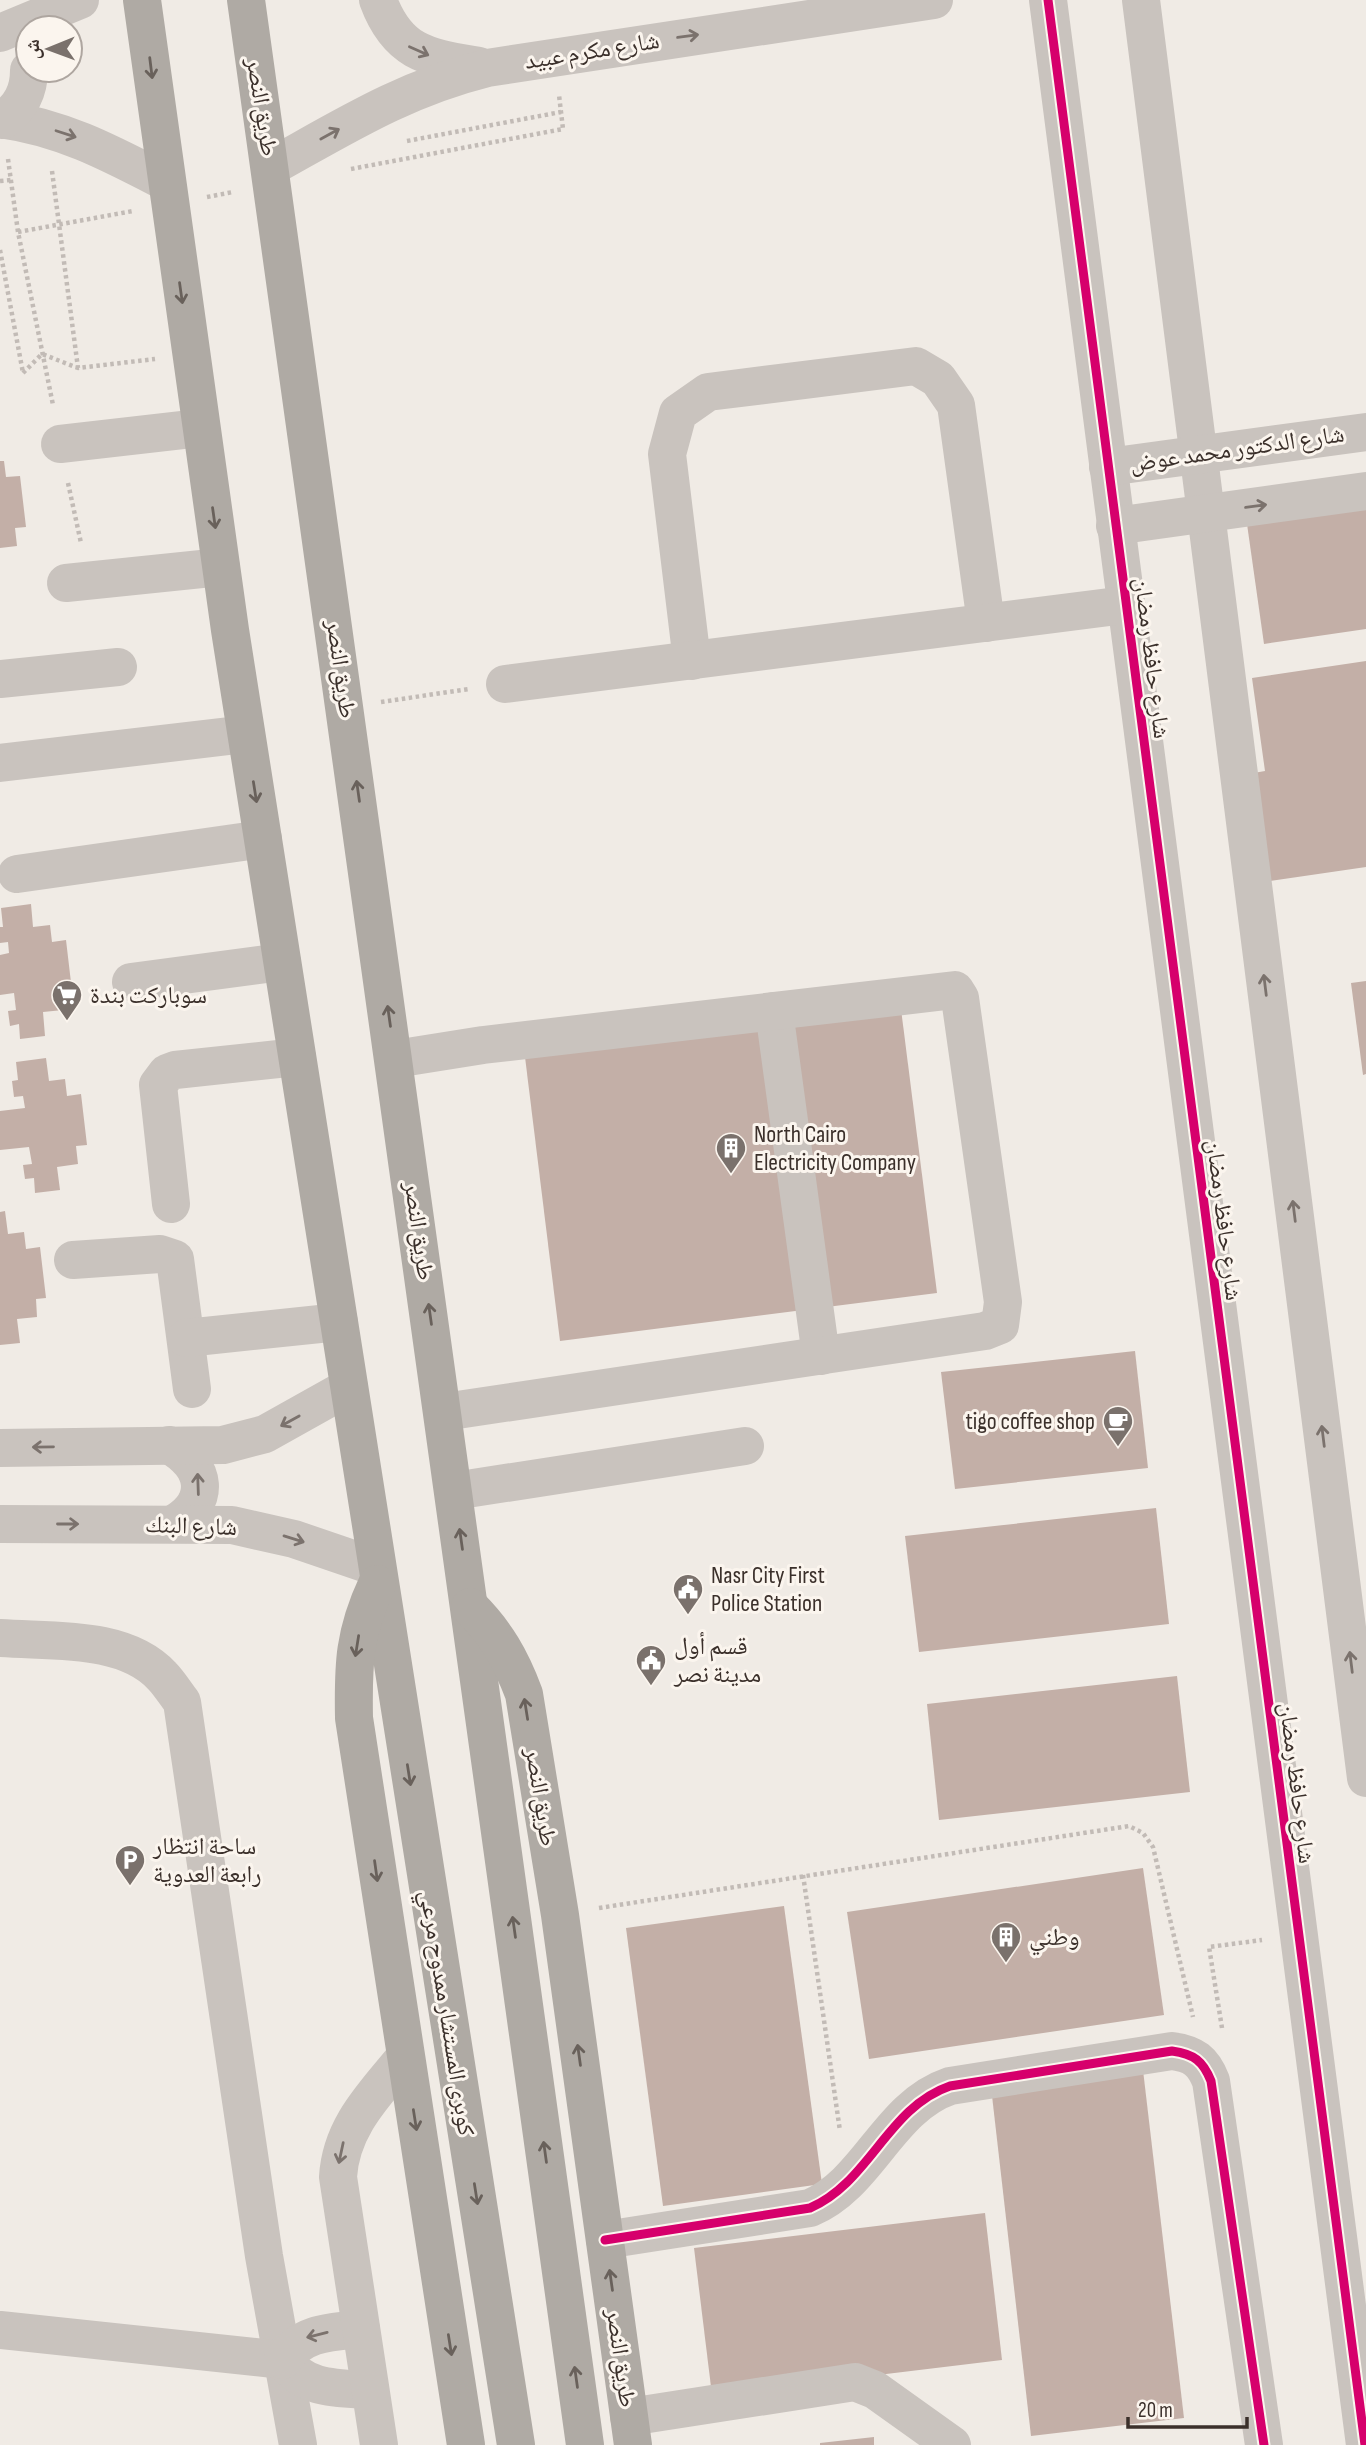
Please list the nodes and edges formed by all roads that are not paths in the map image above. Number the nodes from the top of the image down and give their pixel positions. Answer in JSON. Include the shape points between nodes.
{"nodes":[{"id":1,"x":80,"y":0,"type":"edge"},
{"id":2,"x":142,"y":0,"type":"edge"},
{"id":3,"x":246,"y":0,"type":"edge"},
{"id":4,"x":378,"y":0,"type":"edge"},
{"id":5,"x":934,"y":0,"type":"edge"},
{"id":6,"x":1048,"y":0,"type":"edge"},
{"id":7,"x":1141,"y":0,"type":"edge"},
{"id":8,"x":4,"y":32,"type":"edge"},
{"id":9,"x":487,"y":68,"type":"junction"},
{"id":10,"x":27,"y":84,"type":"edge"},
{"id":11,"x":1,"y":120,"type":"edge"},
{"id":12,"x":271,"y":167,"type":"junction"},
{"id":13,"x":166,"y":182,"type":"junction"},
{"id":14,"x":200,"y":428,"type":"junction"},
{"id":15,"x":1366,"y":432,"type":"edge"},
{"id":16,"x":60,"y":444,"type":"dead end"},
{"id":17,"x":1198,"y":456,"type":"junction"},
{"id":18,"x":1108,"y":467,"type":"junction"},
{"id":19,"x":1366,"y":491,"type":"edge"},
{"id":20,"x":1205,"y":513,"type":"junction"},
{"id":21,"x":1115,"y":526,"type":"junction"},
{"id":22,"x":221,"y":567,"type":"junction"},
{"id":23,"x":66,"y":583,"type":"dead end"},
{"id":24,"x":1125,"y":606,"type":"junction"},
{"id":25,"x":986,"y":623,"type":"junction"},
{"id":26,"x":692,"y":660,"type":"junction"},
{"id":27,"x":118,"y":667,"type":"dead end"},
{"id":28,"x":0,"y":679,"type":"edge"},
{"id":29,"x":505,"y":684,"type":"road end"},
{"id":30,"x":246,"y":734,"type":"junction"},
{"id":31,"x":0,"y":763,"type":"edge"},
{"id":32,"x":263,"y":839,"type":"junction"},
{"id":33,"x":17,"y":874,"type":"dead end"},
{"id":34,"x":282,"y":962,"type":"junction"},
{"id":35,"x":131,"y":982,"type":"dead end"},
{"id":36,"x":774,"y":1010,"type":"junction"},
{"id":37,"x":298,"y":1057,"type":"junction"},
{"id":38,"x":395,"y":1059,"type":"junction"},
{"id":39,"x":171,"y":1204,"type":"dead end"},
{"id":40,"x":73,"y":1260,"type":"dead end"},
{"id":41,"x":339,"y":1322,"type":"junction"},
{"id":42,"x":186,"y":1338,"type":"junction"},
{"id":43,"x":821,"y":1356,"type":"junction"},
{"id":44,"x":349,"y":1387,"type":"junction"},
{"id":45,"x":192,"y":1389,"type":"dead end"},
{"id":46,"x":444,"y":1412,"type":"junction"},
{"id":47,"x":169,"y":1445,"type":"junction"},
{"id":48,"x":745,"y":1446,"type":"dead end"},
{"id":49,"x":0,"y":1448,"type":"edge"},
{"id":50,"x":454,"y":1491,"type":"junction"},
{"id":51,"x":0,"y":1524,"type":"edge"},
{"id":52,"x":173,"y":1524,"type":"junction"},
{"id":53,"x":377,"y":1574,"type":"junction"},
{"id":54,"x":470,"y":1607,"type":"junction"},
{"id":55,"x":0,"y":1638,"type":"edge"},
{"id":56,"x":1366,"y":1779,"type":"edge"},
{"id":57,"x":405,"y":2057,"type":"junction"},
{"id":58,"x":605,"y":2239,"type":"junction"},
{"id":59,"x":361,"y":2329,"type":"junction"},
{"id":60,"x":0,"y":2330,"type":"edge"},
{"id":61,"x":283,"y":2360,"type":"junction"},
{"id":62,"x":370,"y":2390,"type":"junction"},
{"id":63,"x":631,"y":2431,"type":"edge"},
{"id":64,"x":298,"y":2445,"type":"edge"},
{"id":65,"x":379,"y":2445,"type":"edge"},
{"id":66,"x":466,"y":2445,"type":"edge"},
{"id":67,"x":516,"y":2445,"type":"edge"},
{"id":68,"x":585,"y":2445,"type":"edge"},
{"id":69,"x":952,"y":2445,"type":"edge"},
{"id":70,"x":1264,"y":2445,"type":"edge"},
{"id":71,"x":1365,"y":2445,"type":"edge"}],
"edges":[{"from":1,"to":8,"type":"street"},
{"from":2,"to":13,"type":"highway","one_way":true},
{"from":3,"to":12,"type":"highway","name":"طريق النصر"},
{"from":4,"to":9,"type":"street","one_way":true,"via":[[389,29],[412,50]]},
{"from":9,"to":5,"type":"street","name":"شارع مكرم عبيد","one_way":true},
{"from":6,"to":18,"type":"street","name":"شارع حافظ رمضان"},
{"from":7,"to":17,"type":"street"},
{"from":12,"to":9,"type":"street","name":"شارع مكرم عبيد","one_way":true,"via":[[392,99],[438,80]]},
{"from":10,"to":11,"type":"street","via":[[15,111]]},
{"from":11,"to":13,"type":"street","one_way":true,"via":[[46,128],[95,145]]},
{"from":38,"to":12,"type":"highway","name":"طريق النصر","one_way":true},
{"from":13,"to":14,"type":"highway","one_way":true},
{"from":14,"to":16,"type":"street"},
{"from":14,"to":22,"type":"highway","one_way":true},
{"from":15,"to":17,"type":"street","name":"شارع الدكتور محمد عوض"},
{"from":17,"to":18,"type":"street","name":"شارع الدكتور محمد عوض"},
{"from":17,"to":20,"type":"street"},
{"from":18,"to":21,"type":"street","name":"شارع حافظ رمضان"},
{"from":20,"to":19,"type":"street","one_way":true},
{"from":20,"to":21,"type":"street"},
{"from":56,"to":20,"type":"street","one_way":true},
{"from":21,"to":24,"type":"street","name":"شارع حافظ رمضان"},
{"from":22,"to":23,"type":"street"},
{"from":22,"to":30,"type":"highway"},
{"from":24,"to":25,"type":"street"},
{"from":24,"to":71,"type":"street","name":"شارع حافظ رمضان"},
{"from":25,"to":26,"type":"street"},
{"from":25,"to":26,"type":"street","via":[[956,405],[939,379],[916,366],[708,392],[678,413],[667,454]]},
{"from":26,"to":29,"type":"street"},
{"from":27,"to":28,"type":"street"},
{"from":30,"to":31,"type":"street"},
{"from":30,"to":32,"type":"highway","one_way":true},
{"from":32,"to":33,"type":"street"},
{"from":32,"to":34,"type":"highway"},
{"from":34,"to":35,"type":"street"},
{"from":34,"to":37,"type":"highway"},
{"from":36,"to":38,"type":"street"},
{"from":36,"to":43,"type":"street"},
{"from":36,"to":43,"type":"street","via":[[950,989],[958,994],[1003,1302],[1003,1317],[995,1329]]},
{"from":37,"to":39,"type":"street","via":[[175,1070],[162,1078]]},
{"from":37,"to":41,"type":"highway"},
{"from":46,"to":38,"type":"highway","name":"طريق النصر","one_way":true},
{"from":40,"to":42,"type":"street","via":[[168,1254],[177,1266]]},
{"from":41,"to":42,"type":"street"},
{"from":41,"to":44,"type":"highway"},
{"from":42,"to":45,"type":"street"},
{"from":43,"to":46,"type":"street"},
{"from":44,"to":47,"type":"street","one_way":true,"via":[[244,1441]]},
{"from":44,"to":53,"type":"highway"},
{"from":46,"to":50,"type":"highway","name":"طريق النصر"},
{"from":47,"to":49,"type":"street","one_way":true},
{"from":52,"to":47,"type":"street","one_way":true,"via":[[191,1510],[200,1489],[191,1460]]},
{"from":48,"to":50,"type":"street"},
{"from":54,"to":50,"type":"highway","name":"طريق النصر","one_way":true},
{"from":51,"to":52,"type":"street","name":"شارع البنك","one_way":true},
{"from":52,"to":53,"type":"street","name":"شارع البنك","one_way":true,"via":[[261,1530]]},
{"from":53,"to":57,"type":"highway","one_way":true,"via":[[361,1619],[353,1669],[354,1718]]},
{"from":53,"to":67,"type":"highway","name":"كوبرى المستشار ممدوح مرعي","one_way":true},
{"from":58,"to":54,"type":"highway","name":"طريق النصر","one_way":true,"via":[[524,1694],[511,1659]]},
{"from":68,"to":54,"type":"highway","one_way":true},
{"from":55,"to":61,"type":"street","via":[[98,1646],[132,1655],[161,1674],[182,1702],[254,2196]]},
{"from":57,"to":59,"type":"street","one_way":true,"via":[[350,2126],[339,2157],[338,2177]]},
{"from":57,"to":66,"type":"highway","one_way":true},
{"from":63,"to":58,"type":"highway","name":"طريق النصر","one_way":true},
{"from":58,"to":70,"type":"street","via":[[810,2208],[831,2199],[913,2105],[930,2092],[1172,2051],[1190,2054],[1213,2049],[1211,2081]]},
{"from":59,"to":61,"type":"street","one_way":true,"via":[[309,2336]]},
{"from":59,"to":62,"type":"street"},
{"from":60,"to":61,"type":"street"},
{"from":61,"to":62,"type":"street","via":[[298,2376],[317,2386]]},
{"from":61,"to":64,"type":"street"},
{"from":62,"to":65,"type":"street"},
{"from":63,"to":69,"type":"street","via":[[855,2382],[885,2397]]}]}
